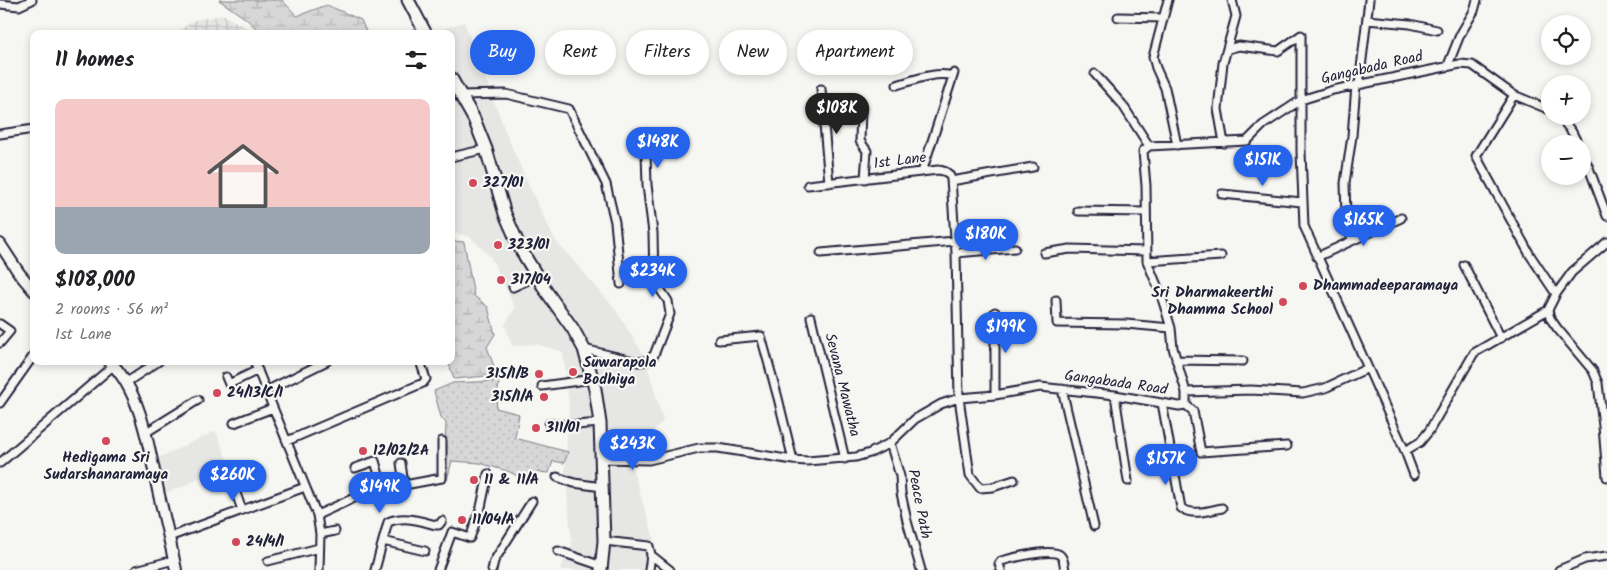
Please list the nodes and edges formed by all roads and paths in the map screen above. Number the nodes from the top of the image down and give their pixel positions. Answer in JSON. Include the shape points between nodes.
{"nodes":[{"id":1,"x":32,"y":0,"type":"edge"},
{"id":2,"x":408,"y":0,"type":"edge"},
{"id":3,"x":1168,"y":0,"type":"edge"},
{"id":4,"x":1232,"y":0,"type":"edge"},
{"id":5,"x":1369,"y":0,"type":"edge"},
{"id":6,"x":1477,"y":0,"type":"edge"},
{"id":7,"x":2,"y":3,"type":"edge"},
{"id":8,"x":1118,"y":17,"type":"dead end"},
{"id":9,"x":1163,"y":18,"type":"junction"},
{"id":10,"x":1367,"y":20,"type":"junction"},
{"id":11,"x":424,"y":30,"type":"edge"},
{"id":12,"x":1437,"y":30,"type":"dead end"},
{"id":13,"x":1228,"y":48,"type":"junction"},
{"id":14,"x":1448,"y":65,"type":"junction"},
{"id":15,"x":1095,"y":74,"type":"dead end"},
{"id":16,"x":455,"y":85,"type":"edge"},
{"id":17,"x":896,"y":85,"type":"dead end"},
{"id":18,"x":1357,"y":85,"type":"junction"},
{"id":19,"x":821,"y":89,"type":"dead end"},
{"id":20,"x":461,"y":95,"type":"junction"},
{"id":21,"x":1514,"y":95,"type":"junction"},
{"id":22,"x":1301,"y":100,"type":"junction"},
{"id":23,"x":1541,"y":106,"type":"edge"},
{"id":24,"x":861,"y":108,"type":"dead end"},
{"id":25,"x":30,"y":130,"type":"edge"},
{"id":26,"x":0,"y":134,"type":"edge"},
{"id":27,"x":1224,"y":143,"type":"junction"},
{"id":28,"x":1177,"y":145,"type":"junction"},
{"id":29,"x":1149,"y":146,"type":"junction"},
{"id":30,"x":486,"y":149,"type":"junction"},
{"id":31,"x":646,"y":153,"type":"dead end"},
{"id":32,"x":455,"y":156,"type":"edge"},
{"id":33,"x":1033,"y":167,"type":"dead end"},
{"id":34,"x":1591,"y":171,"type":"edge"},
{"id":35,"x":922,"y":172,"type":"junction"},
{"id":36,"x":864,"y":179,"type":"junction"},
{"id":37,"x":952,"y":182,"type":"junction"},
{"id":38,"x":829,"y":183,"type":"junction"},
{"id":39,"x":808,"y":185,"type":"dead end"},
{"id":40,"x":1222,"y":194,"type":"dead end"},
{"id":41,"x":1302,"y":202,"type":"junction"},
{"id":42,"x":1078,"y":211,"type":"dead end"},
{"id":43,"x":1146,"y":212,"type":"junction"},
{"id":44,"x":1607,"y":216,"type":"edge"},
{"id":45,"x":1401,"y":218,"type":"dead end"},
{"id":46,"x":955,"y":241,"type":"junction"},
{"id":47,"x":1352,"y":241,"type":"junction"},
{"id":48,"x":1607,"y":242,"type":"edge"},
{"id":49,"x":0,"y":244,"type":"edge"},
{"id":50,"x":1015,"y":248,"type":"dead end"},
{"id":51,"x":1146,"y":251,"type":"junction"},
{"id":52,"x":821,"y":253,"type":"dead end"},
{"id":53,"x":956,"y":253,"type":"junction"},
{"id":54,"x":1044,"y":253,"type":"dead end"},
{"id":55,"x":1221,"y":256,"type":"dead end"},
{"id":56,"x":1317,"y":257,"type":"junction"},
{"id":57,"x":1147,"y":261,"type":"junction"},
{"id":58,"x":1464,"y":265,"type":"dead end"},
{"id":59,"x":537,"y":276,"type":"junction"},
{"id":60,"x":30,"y":284,"type":"edge"},
{"id":61,"x":621,"y":284,"type":"dead end"},
{"id":62,"x":513,"y":287,"type":"dead end"},
{"id":63,"x":1556,"y":294,"type":"junction"},
{"id":64,"x":1056,"y":300,"type":"dead end"},
{"id":65,"x":1548,"y":310,"type":"junction"},
{"id":66,"x":995,"y":312,"type":"dead end"},
{"id":67,"x":811,"y":317,"type":"dead end"},
{"id":68,"x":0,"y":324,"type":"edge"},
{"id":69,"x":1171,"y":328,"type":"junction"},
{"id":70,"x":1500,"y":338,"type":"junction"},
{"id":71,"x":719,"y":340,"type":"dead end"},
{"id":72,"x":0,"y":343,"type":"edge"},
{"id":73,"x":584,"y":349,"type":"junction"},
{"id":74,"x":1176,"y":360,"type":"junction"},
{"id":75,"x":1243,"y":360,"type":"dead end"},
{"id":76,"x":30,"y":361,"type":"edge"},
{"id":77,"x":110,"y":365,"type":"edge"},
{"id":78,"x":114,"y":365,"type":"edge"},
{"id":79,"x":153,"y":365,"type":"edge"},
{"id":80,"x":256,"y":365,"type":"edge"},
{"id":81,"x":320,"y":365,"type":"edge"},
{"id":82,"x":421,"y":365,"type":"edge"},
{"id":83,"x":1368,"y":368,"type":"junction"},
{"id":84,"x":258,"y":370,"type":"junction"},
{"id":85,"x":226,"y":377,"type":"dead end"},
{"id":86,"x":592,"y":379,"type":"junction"},
{"id":87,"x":127,"y":382,"type":"junction"},
{"id":88,"x":542,"y":386,"type":"dead end"},
{"id":89,"x":1062,"y":390,"type":"junction"},
{"id":90,"x":266,"y":391,"type":"junction"},
{"id":91,"x":1186,"y":392,"type":"junction"},
{"id":92,"x":995,"y":395,"type":"junction"},
{"id":93,"x":1115,"y":396,"type":"junction"},
{"id":94,"x":959,"y":398,"type":"junction"},
{"id":95,"x":198,"y":400,"type":"dead end"},
{"id":96,"x":0,"y":403,"type":"edge"},
{"id":97,"x":1162,"y":403,"type":"junction"},
{"id":98,"x":1186,"y":405,"type":"junction"},
{"id":99,"x":273,"y":408,"type":"junction"},
{"id":100,"x":234,"y":423,"type":"dead end"},
{"id":101,"x":600,"y":423,"type":"junction"},
{"id":102,"x":549,"y":424,"type":"dead end"},
{"id":103,"x":145,"y":433,"type":"junction"},
{"id":104,"x":442,"y":440,"type":"dead end"},
{"id":105,"x":287,"y":441,"type":"junction"},
{"id":106,"x":890,"y":443,"type":"junction"},
{"id":107,"x":1288,"y":446,"type":"dead end"},
{"id":108,"x":1406,"y":450,"type":"junction"},
{"id":109,"x":602,"y":459,"type":"junction"},
{"id":110,"x":845,"y":459,"type":"junction"},
{"id":111,"x":793,"y":460,"type":"junction"},
{"id":112,"x":0,"y":463,"type":"edge"},
{"id":113,"x":401,"y":463,"type":"dead end"},
{"id":114,"x":355,"y":468,"type":"dead end"},
{"id":115,"x":488,"y":474,"type":"dead end"},
{"id":116,"x":1414,"y":475,"type":"dead end"},
{"id":117,"x":557,"y":477,"type":"dead end"},
{"id":118,"x":1607,"y":477,"type":"edge"},
{"id":119,"x":1014,"y":480,"type":"dead end"},
{"id":120,"x":1128,"y":481,"type":"dead end"},
{"id":121,"x":233,"y":485,"type":"dead end"},
{"id":122,"x":404,"y":485,"type":"junction"},
{"id":123,"x":305,"y":487,"type":"junction"},
{"id":124,"x":602,"y":487,"type":"junction"},
{"id":125,"x":383,"y":490,"type":"junction"},
{"id":126,"x":532,"y":501,"type":"dead end"},
{"id":127,"x":1222,"y":508,"type":"dead end"},
{"id":128,"x":242,"y":510,"type":"junction"},
{"id":129,"x":317,"y":515,"type":"junction"},
{"id":130,"x":442,"y":521,"type":"dead end"},
{"id":131,"x":1094,"y":526,"type":"dead end"},
{"id":132,"x":334,"y":531,"type":"dead end"},
{"id":133,"x":320,"y":534,"type":"junction"},
{"id":134,"x":169,"y":538,"type":"junction"},
{"id":135,"x":383,"y":541,"type":"junction"},
{"id":136,"x":604,"y":541,"type":"junction"},
{"id":137,"x":319,"y":548,"type":"junction"},
{"id":138,"x":425,"y":551,"type":"dead end"},
{"id":139,"x":558,"y":552,"type":"dead end"},
{"id":140,"x":651,"y":555,"type":"junction"},
{"id":141,"x":1607,"y":556,"type":"edge"},
{"id":142,"x":268,"y":561,"type":"dead end"},
{"id":143,"x":175,"y":565,"type":"edge"},
{"id":144,"x":602,"y":568,"type":"edge"},
{"id":145,"x":136,"y":570,"type":"edge"},
{"id":146,"x":318,"y":570,"type":"edge"},
{"id":147,"x":375,"y":570,"type":"edge"},
{"id":148,"x":438,"y":570,"type":"edge"},
{"id":149,"x":492,"y":570,"type":"edge"},
{"id":150,"x":650,"y":570,"type":"edge"},
{"id":151,"x":670,"y":570,"type":"edge"},
{"id":152,"x":921,"y":570,"type":"edge"},
{"id":153,"x":1001,"y":570,"type":"edge"},
{"id":154,"x":1064,"y":570,"type":"edge"},
{"id":155,"x":1559,"y":570,"type":"edge"}],
"edges":[{"from":1,"to":7,"type":"street","via":[[19,6]]},
{"from":2,"to":11,"type":"main road"},
{"from":3,"to":9,"type":"street"},
{"from":4,"to":13,"type":"street","via":[[1236,16]]},
{"from":5,"to":10,"type":"street"},
{"from":6,"to":14,"type":"street"},
{"from":8,"to":9,"type":"street"},
{"from":9,"to":28,"type":"street","via":[[1153,57],[1165,88]]},
{"from":10,"to":12,"type":"street"},
{"from":10,"to":18,"type":"street"},
{"from":13,"to":22,"type":"street","via":[[1239,46],[1278,51],[1301,35]]},
{"from":13,"to":27,"type":"street","via":[[1218,109]]},
{"from":14,"to":18,"type":"street","name":"Gangabada Road"},
{"from":14,"to":21,"type":"street","name":"Gangabada Road","via":[[1472,65]]},
{"from":15,"to":29,"type":"street","via":[[1122,104]]},
{"from":16,"to":20,"type":"main road"},
{"from":17,"to":35,"type":"street","via":[[954,74]]},
{"from":18,"to":22,"type":"street","name":"Gangabada Road"},
{"from":18,"to":47,"type":"street","via":[[1345,183],[1346,214]]},
{"from":19,"to":38,"type":"street"},
{"from":20,"to":30,"type":"main road"},
{"from":20,"to":61,"type":"street","via":[[506,94],[569,109],[606,184],[615,222]]},
{"from":21,"to":23,"type":"street","name":"Gangabada Road"},
{"from":21,"to":63,"type":"street","via":[[1476,156],[1530,255]]},
{"from":22,"to":27,"type":"street","name":"Gangabada Road","via":[[1263,125],[1247,141]]},
{"from":22,"to":41,"type":"street"},
{"from":24,"to":36,"type":"street","via":[[860,141],[867,152]]},
{"from":25,"to":26,"type":"street"},
{"from":27,"to":28,"type":"street","name":"Gangabada Road"},
{"from":28,"to":29,"type":"street","name":"Gangabada Road"},
{"from":29,"to":43,"type":"street","name":"Gangabada Road","via":[[1143,151]]},
{"from":30,"to":32,"type":"street"},
{"from":30,"to":59,"type":"main road","via":[[505,214],[520,250]]},
{"from":31,"to":73,"type":"street","via":[[654,280],[668,301],[670,314],[654,355],[647,361],[638,362]]},
{"from":33,"to":37,"type":"street"},
{"from":34,"to":44,"type":"street"},
{"from":35,"to":36,"type":"street","name":"1st Lane"},
{"from":35,"to":37,"type":"street","name":"1st Lane","via":[[944,170]]},
{"from":36,"to":38,"type":"street","name":"1st Lane"},
{"from":37,"to":46,"type":"street"},
{"from":38,"to":39,"type":"street","name":"1st Lane"},
{"from":40,"to":41,"type":"street"},
{"from":41,"to":56,"type":"street","via":[[1304,226]]},
{"from":42,"to":43,"type":"street"},
{"from":43,"to":51,"type":"street","name":"Gangabada Road"},
{"from":45,"to":47,"type":"street"},
{"from":46,"to":52,"type":"street"},
{"from":46,"to":53,"type":"street"},
{"from":47,"to":56,"type":"street"},
{"from":48,"to":63,"type":"street","via":[[1572,272]]},
{"from":49,"to":60,"type":"street"},
{"from":50,"to":53,"type":"street"},
{"from":51,"to":54,"type":"street","via":[[1070,249]]},
{"from":51,"to":57,"type":"street","name":"Gangabada Road"},
{"from":53,"to":94,"type":"street"},
{"from":55,"to":57,"type":"street"},
{"from":56,"to":83,"type":"street"},
{"from":57,"to":69,"type":"street","name":"Gangabada Road"},
{"from":58,"to":70,"type":"street"},
{"from":59,"to":62,"type":"street"},
{"from":59,"to":73,"type":"main road"},
{"from":63,"to":65,"type":"street"},
{"from":64,"to":69,"type":"street","via":[[1057,323]]},
{"from":65,"to":70,"type":"street"},
{"from":65,"to":118,"type":"street","via":[[1556,328],[1593,371],[1598,383]]},
{"from":66,"to":92,"type":"street"},
{"from":67,"to":110,"type":"street","name":"Sevana Mawatha"},
{"from":68,"to":72,"type":"street","via":[[10,331]]},
{"from":69,"to":74,"type":"street","name":"Gangabada Road"},
{"from":70,"to":108,"type":"street","via":[[1474,353],[1429,430],[1420,442]]},
{"from":71,"to":111,"type":"street","via":[[761,336]]},
{"from":73,"to":86,"type":"main road"},
{"from":74,"to":75,"type":"street"},
{"from":74,"to":91,"type":"street","name":"Gangabada Road"},
{"from":76,"to":96,"type":"street"},
{"from":77,"to":112,"type":"street"},
{"from":78,"to":87,"type":"street"},
{"from":79,"to":87,"type":"street"},
{"from":80,"to":84,"type":"street"},
{"from":81,"to":90,"type":"street"},
{"from":82,"to":105,"type":"street","via":[[426,379],[423,383]]},
{"from":83,"to":91,"type":"street","via":[[1325,388],[1303,393],[1251,390]]},
{"from":83,"to":108,"type":"street"},
{"from":84,"to":85,"type":"street","via":[[229,384]]},
{"from":84,"to":90,"type":"street"},
{"from":86,"to":88,"type":"street"},
{"from":86,"to":101,"type":"main road"},
{"from":87,"to":103,"type":"street"},
{"from":89,"to":92,"type":"street","name":"Gangabada Road","via":[[1040,386]]},
{"from":89,"to":93,"type":"street","name":"Gangabada Road"},
{"from":89,"to":131,"type":"street"},
{"from":90,"to":99,"type":"street"},
{"from":91,"to":98,"type":"street","name":"Gangabada Road"},
{"from":92,"to":94,"type":"street","name":"Gangabada Road"},
{"from":93,"to":97,"type":"street","name":"Gangabada Road"},
{"from":93,"to":120,"type":"street"},
{"from":94,"to":106,"type":"street","name":"Gangabada Road","via":[[915,418]]},
{"from":94,"to":119,"type":"street","via":[[970,475],[974,482],[980,488]]},
{"from":95,"to":103,"type":"street"},
{"from":97,"to":98,"type":"street","name":"Gangabada Road"},
{"from":97,"to":127,"type":"street","via":[[1181,508],[1196,513]]},
{"from":98,"to":107,"type":"street","via":[[1194,414],[1201,452]]},
{"from":99,"to":100,"type":"street"},
{"from":99,"to":105,"type":"street"},
{"from":101,"to":102,"type":"street","via":[[576,426]]},
{"from":101,"to":109,"type":"main road"},
{"from":103,"to":134,"type":"street"},
{"from":104,"to":122,"type":"street","via":[[442,478]]},
{"from":105,"to":123,"type":"street"},
{"from":106,"to":110,"type":"street","name":"Gangabada Road","via":[[870,453]]},
{"from":106,"to":152,"type":"street","name":"Peace Path","via":[[900,476],[906,521]]},
{"from":108,"to":116,"type":"street"},
{"from":109,"to":111,"type":"street","name":"Gangabada Road","via":[[649,460],[699,448],[718,448]]},
{"from":109,"to":124,"type":"main road"},
{"from":110,"to":111,"type":"street","name":"Gangabada Road"},
{"from":113,"to":122,"type":"street"},
{"from":114,"to":125,"type":"street","via":[[375,461]]},
{"from":115,"to":148,"type":"street","via":[[470,538],[452,532]]},
{"from":117,"to":124,"type":"street"},
{"from":121,"to":128,"type":"street"},
{"from":122,"to":125,"type":"street"},
{"from":123,"to":128,"type":"street"},
{"from":123,"to":129,"type":"street"},
{"from":124,"to":136,"type":"main road"},
{"from":125,"to":129,"type":"street","via":[[354,498]]},
{"from":126,"to":149,"type":"street","via":[[494,561]]},
{"from":128,"to":134,"type":"street"},
{"from":129,"to":133,"type":"street"},
{"from":130,"to":135,"type":"street","via":[[436,525],[394,519],[388,522]]},
{"from":132,"to":133,"type":"street"},
{"from":133,"to":137,"type":"street"},
{"from":134,"to":143,"type":"street"},
{"from":135,"to":138,"type":"street"},
{"from":135,"to":147,"type":"street"},
{"from":136,"to":140,"type":"street","via":[[649,546]]},
{"from":136,"to":144,"type":"main road"},
{"from":137,"to":142,"type":"street"},
{"from":137,"to":146,"type":"street"},
{"from":139,"to":144,"type":"street"},
{"from":140,"to":150,"type":"street"},
{"from":140,"to":151,"type":"street"},
{"from":141,"to":155,"type":"street","via":[[1585,559]]},
{"from":143,"to":145,"type":"street"},
{"from":153,"to":154,"type":"street","via":[[1001,561],[1054,553],[1063,558]]}]}
